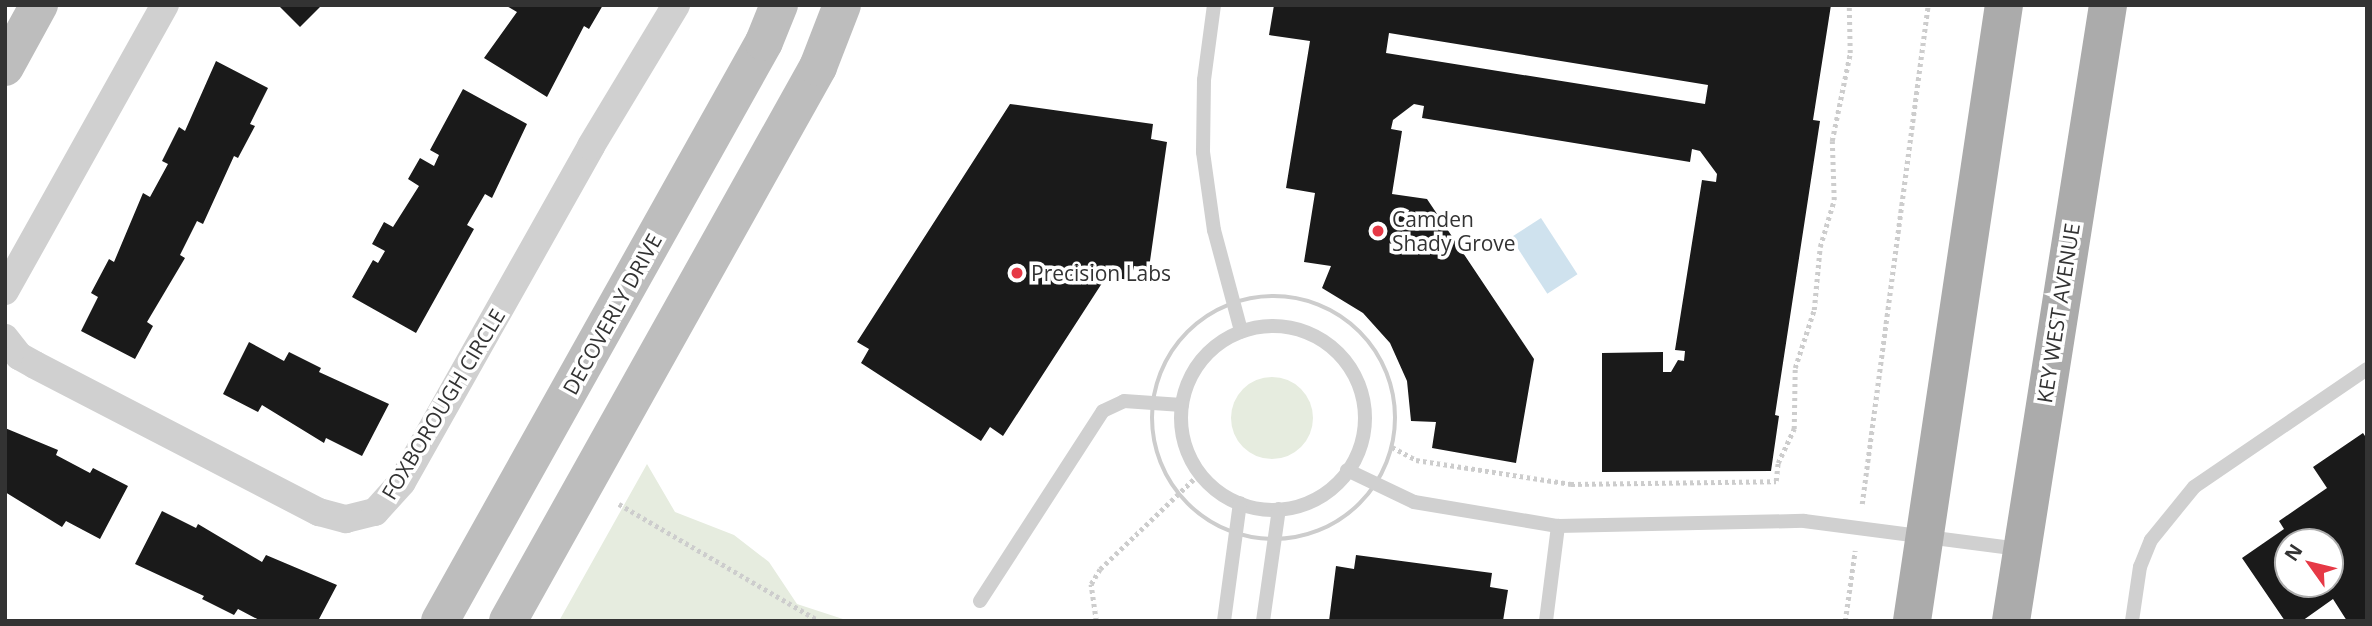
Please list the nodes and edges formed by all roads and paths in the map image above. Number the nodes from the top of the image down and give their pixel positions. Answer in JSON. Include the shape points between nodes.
{"nodes":[{"id":1,"x":38,"y":5,"type":"edge"},
{"id":2,"x":165,"y":5,"type":"edge"},
{"id":3,"x":676,"y":5,"type":"edge"},
{"id":4,"x":779,"y":5,"type":"edge"},
{"id":5,"x":842,"y":5,"type":"edge"},
{"id":6,"x":1214,"y":5,"type":"edge"},
{"id":7,"x":1849,"y":5,"type":"edge"},
{"id":8,"x":1928,"y":5,"type":"edge"},
{"id":9,"x":2004,"y":5,"type":"edge"},
{"id":10,"x":2108,"y":5,"type":"edge"},
{"id":11,"x":5,"y":67,"type":"edge"},
{"id":12,"x":5,"y":291,"type":"edge"},
{"id":13,"x":1234,"y":303,"type":"junction"},
{"id":14,"x":1241,"y":331,"type":"junction"},
{"id":15,"x":5,"y":338,"type":"edge"},
{"id":16,"x":2367,"y":369,"type":"edge"},
{"id":17,"x":1152,"y":402,"type":"junction"},
{"id":18,"x":1182,"y":405,"type":"junction"},
{"id":19,"x":1392,"y":447,"type":"junction"},
{"id":20,"x":1347,"y":470,"type":"junction"},
{"id":21,"x":1199,"y":474,"type":"junction"},
{"id":22,"x":1376,"y":485,"type":"junction"},
{"id":23,"x":1178,"y":493,"type":"junction"},
{"id":24,"x":619,"y":503,"type":"dead end"},
{"id":25,"x":1240,"y":503,"type":"junction"},
{"id":26,"x":1279,"y":509,"type":"junction"},
{"id":27,"x":1558,"y":526,"type":"junction"},
{"id":28,"x":1859,"y":528,"type":"junction"},
{"id":29,"x":1235,"y":534,"type":"junction"},
{"id":30,"x":1924,"y":537,"type":"junction"},
{"id":31,"x":1274,"y":540,"type":"junction"},
{"id":32,"x":2021,"y":550,"type":"junction"},
{"id":33,"x":980,"y":601,"type":"dead end"},
{"id":34,"x":440,"y":621,"type":"edge"},
{"id":35,"x":509,"y":621,"type":"edge"},
{"id":36,"x":819,"y":621,"type":"edge"},
{"id":37,"x":1096,"y":621,"type":"edge"},
{"id":38,"x":1224,"y":621,"type":"edge"},
{"id":39,"x":1263,"y":621,"type":"edge"},
{"id":40,"x":1546,"y":621,"type":"edge"},
{"id":41,"x":1845,"y":621,"type":"edge"},
{"id":42,"x":1912,"y":621,"type":"edge"},
{"id":43,"x":2011,"y":621,"type":"edge"},
{"id":44,"x":2132,"y":621,"type":"edge"}],
"edges":[{"from":1,"to":11,"type":"street"},
{"from":2,"to":12,"type":"street"},
{"from":3,"to":15,"type":"street","name":"FOXBOROUGH CIRCLE","via":[[402,482],[375,512],[346,519],[319,512],[35,365],[19,356]]},
{"from":4,"to":34,"type":"street","name":"DECOVERLY DRIVE","via":[[765,42]]},
{"from":5,"to":35,"type":"street","via":[[818,67]]},
{"from":6,"to":13,"type":"lane","via":[[1204,80],[1203,152],[1214,230]]},
{"from":7,"to":19,"type":"path","via":[[1850,53],[1832,141],[1834,200],[1820,247],[1814,310],[1795,368],[1794,429],[1778,463],[1776,481],[1572,484],[1416,460]]},
{"from":8,"to":28,"type":"path"},
{"from":9,"to":30,"type":"main road"},
{"from":10,"to":32,"type":"main road","name":"KEY WEST AVENUE"},
{"from":13,"to":14,"type":"lane"},
{"from":13,"to":17,"type":"path","via":[[1195,323],[1177,342],[1163,366]]},
{"from":13,"to":19,"type":"path","via":[[1269,295],[1296,296],[1345,317],[1365,335],[1392,383],[1396,411]]},
{"from":14,"to":18,"type":"lane","via":[[1209,351],[1192,373]]},
{"from":14,"to":20,"type":"lane","via":[[1270,325],[1290,327],[1310,334],[1343,358],[1365,411],[1357,455]]},
{"from":16,"to":44,"type":"lane","via":[[2194,487],[2151,540],[2140,567]]},
{"from":17,"to":18,"type":"lane"},
{"from":17,"to":23,"type":"path","via":[[1154,445]]},
{"from":17,"to":33,"type":"lane","via":[[1124,401],[1095,420]]},
{"from":18,"to":21,"type":"lane","via":[[1182,436]]},
{"from":19,"to":22,"type":"path"},
{"from":20,"to":22,"type":"lane"},
{"from":20,"to":26,"type":"lane","via":[[1326,492]]},
{"from":21,"to":23,"type":"path"},
{"from":21,"to":25,"type":"lane"},
{"from":22,"to":27,"type":"lane","via":[[1414,502]]},
{"from":22,"to":31,"type":"path","via":[[1353,511],[1330,527],[1304,537]]},
{"from":23,"to":29,"type":"path","via":[[1197,514]]},
{"from":23,"to":37,"type":"path","via":[[1100,569],[1091,584]]},
{"from":24,"to":36,"type":"path"},
{"from":25,"to":26,"type":"lane"},
{"from":25,"to":29,"type":"lane"},
{"from":26,"to":31,"type":"lane"},
{"from":27,"to":28,"type":"lane","via":[[1804,521]]},
{"from":27,"to":40,"type":"lane"},
{"from":28,"to":30,"type":"lane"},
{"from":28,"to":41,"type":"path"},
{"from":29,"to":31,"type":"path"},
{"from":29,"to":38,"type":"lane"},
{"from":30,"to":32,"type":"lane"},
{"from":30,"to":42,"type":"main road"},
{"from":31,"to":39,"type":"lane"},
{"from":32,"to":43,"type":"main road","name":"KEY WEST AVENUE"}]}
